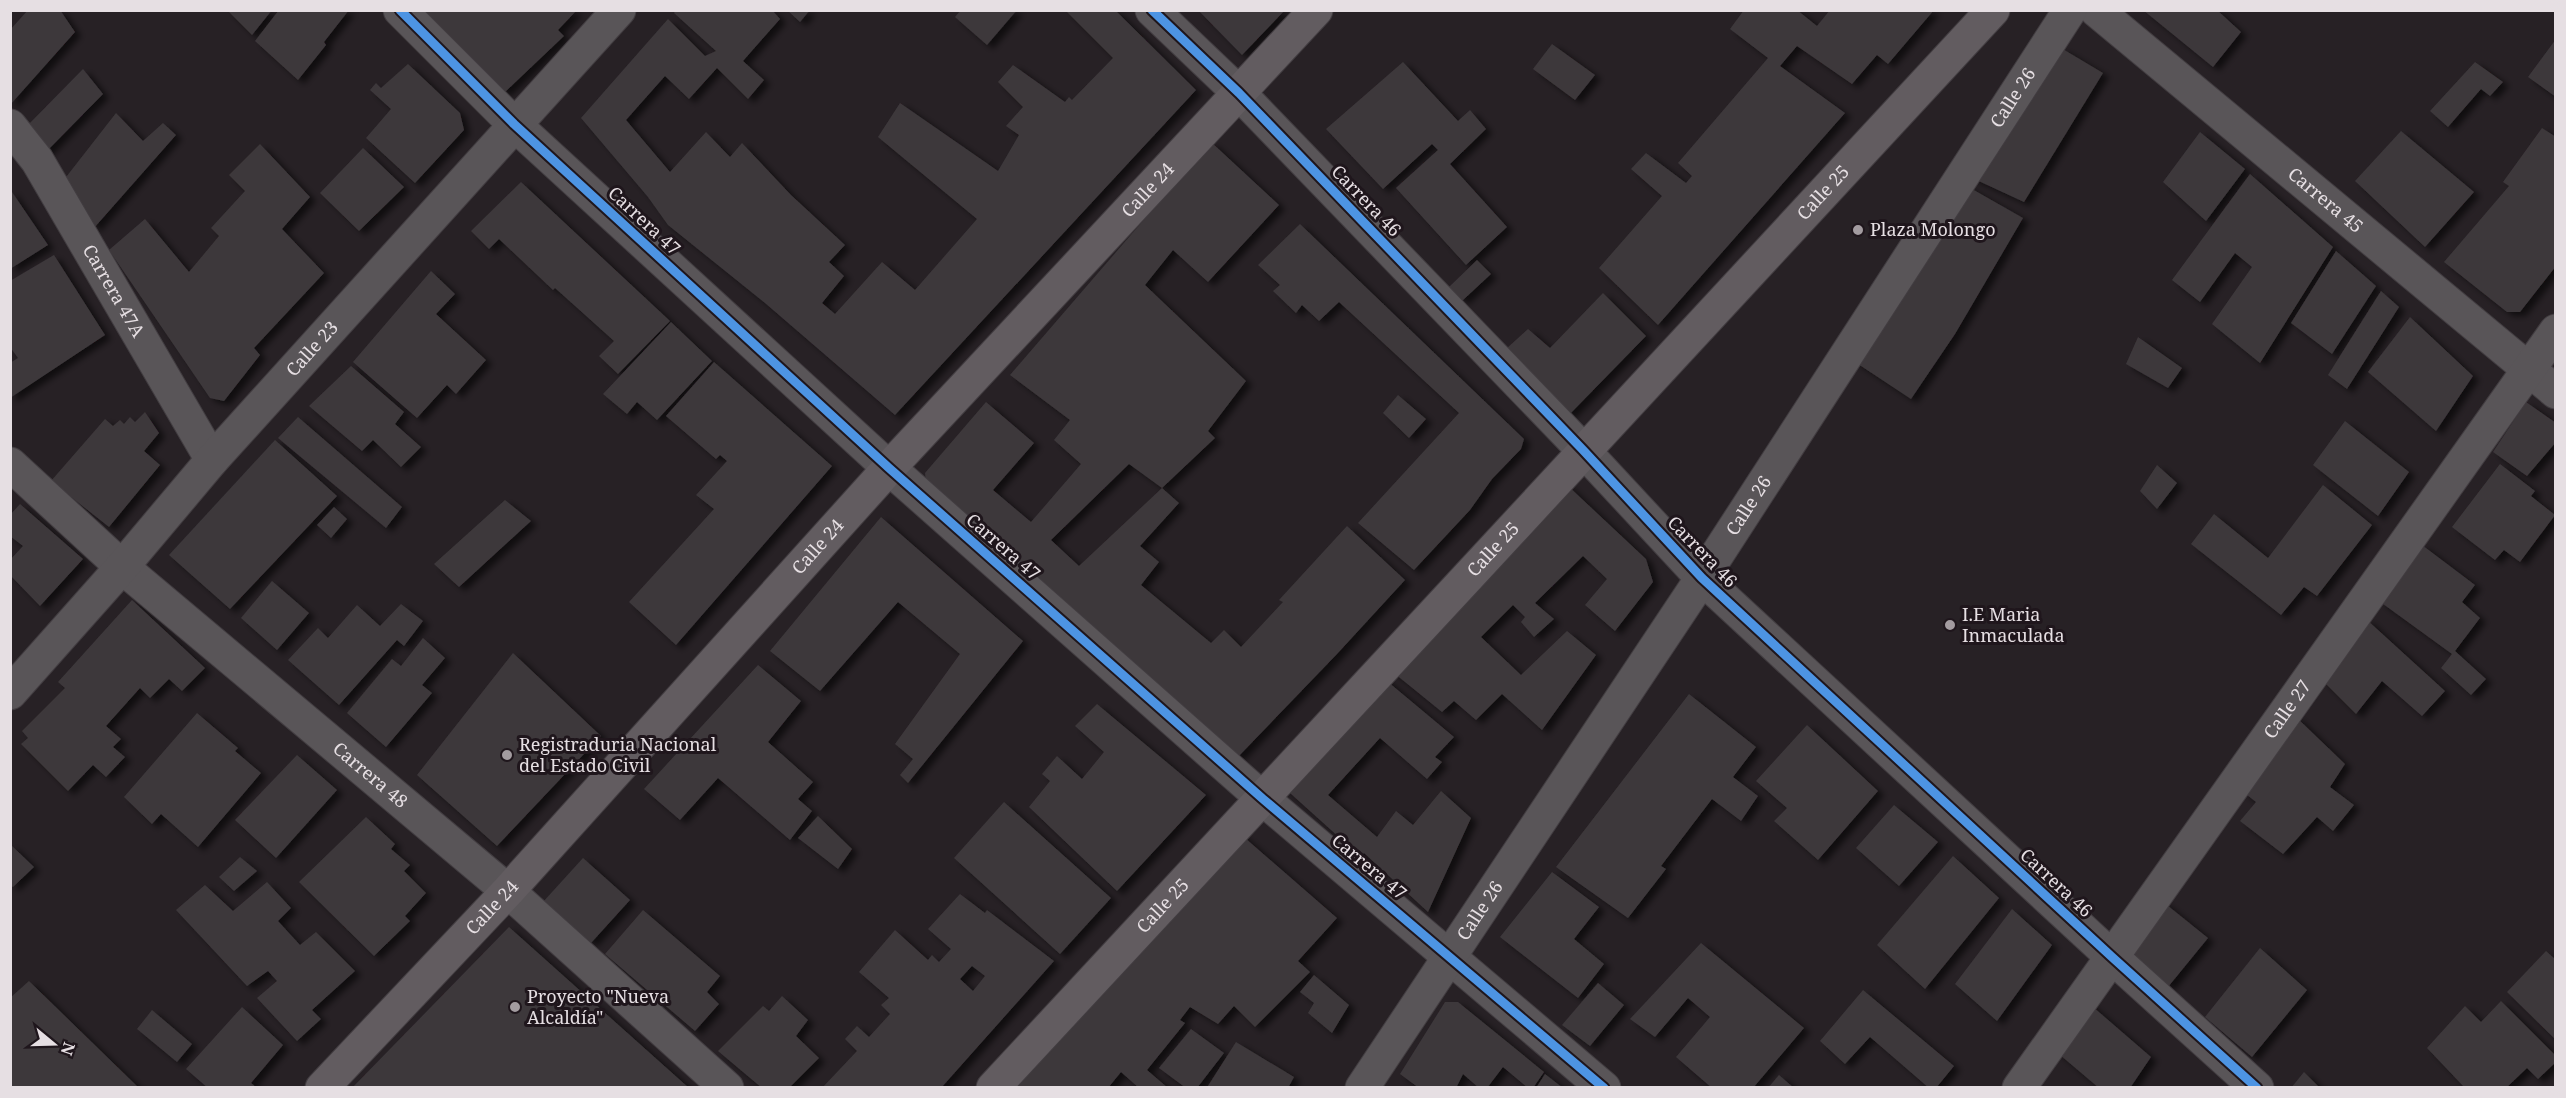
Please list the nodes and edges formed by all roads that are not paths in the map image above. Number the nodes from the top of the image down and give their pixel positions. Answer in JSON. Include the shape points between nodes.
{"nodes":[{"id":1,"x":400,"y":10,"type":"edge"},
{"id":2,"x":619,"y":10,"type":"edge"},
{"id":3,"x":1152,"y":10,"type":"edge"},
{"id":4,"x":1316,"y":10,"type":"edge"},
{"id":5,"x":1993,"y":10,"type":"edge"},
{"id":6,"x":2070,"y":10,"type":"edge"},
{"id":7,"x":2096,"y":10,"type":"edge"},
{"id":8,"x":1239,"y":93,"type":"junction"},
{"id":9,"x":514,"y":124,"type":"junction"},
{"id":10,"x":10,"y":126,"type":"edge"},
{"id":11,"x":2556,"y":331,"type":"edge"},
{"id":12,"x":2529,"y":369,"type":"junction"},
{"id":13,"x":2556,"y":392,"type":"edge"},
{"id":14,"x":1583,"y":450,"type":"junction"},
{"id":15,"x":212,"y":460,"type":"junction"},
{"id":16,"x":10,"y":464,"type":"edge"},
{"id":17,"x":889,"y":468,"type":"junction"},
{"id":18,"x":122,"y":567,"type":"junction"},
{"id":19,"x":1702,"y":578,"type":"junction"},
{"id":20,"x":10,"y":693,"type":"edge"},
{"id":21,"x":1263,"y":799,"type":"junction"},
{"id":22,"x":508,"y":891,"type":"junction"},
{"id":23,"x":2112,"y":957,"type":"junction"},
{"id":24,"x":1449,"y":958,"type":"junction"},
{"id":25,"x":322,"y":1088,"type":"edge"},
{"id":26,"x":727,"y":1088,"type":"edge"},
{"id":27,"x":993,"y":1088,"type":"edge"},
{"id":28,"x":1362,"y":1088,"type":"edge"},
{"id":29,"x":1604,"y":1088,"type":"edge"},
{"id":30,"x":2019,"y":1088,"type":"edge"},
{"id":31,"x":2257,"y":1088,"type":"edge"}],
"edges":[{"from":1,"to":9,"type":"street","name":"Carrera 47"},
{"from":2,"to":9,"type":"street","name":"Calle 23"},
{"from":3,"to":8,"type":"street","name":"Carrera 46"},
{"from":4,"to":8,"type":"street","name":"Calle 24"},
{"from":5,"to":14,"type":"street","name":"Calle 25"},
{"from":6,"to":19,"type":"street","name":"Calle 26"},
{"from":7,"to":12,"type":"street","name":"Carrera 45"},
{"from":8,"to":14,"type":"street","name":"Carrera 46"},
{"from":8,"to":17,"type":"street","name":"Calle 24"},
{"from":9,"to":15,"type":"street","name":"Calle 23"},
{"from":9,"to":17,"type":"street","name":"Carrera 47"},
{"from":10,"to":15,"type":"street","name":"Carrera 47A","via":[[37,160]]},
{"from":11,"to":12,"type":"street","name":"Calle 27"},
{"from":12,"to":13,"type":"street","name":"Carrera 45"},
{"from":12,"to":23,"type":"street","name":"Calle 27"},
{"from":14,"to":19,"type":"street","name":"Carrera 46"},
{"from":14,"to":21,"type":"street","name":"Calle 25"},
{"from":15,"to":18,"type":"street","name":"Calle 23"},
{"from":16,"to":18,"type":"street","name":"Carrera 48"},
{"from":17,"to":21,"type":"street","name":"Carrera 47"},
{"from":17,"to":22,"type":"street","name":"Calle 24"},
{"from":18,"to":20,"type":"street","name":"Calle 23"},
{"from":18,"to":22,"type":"street","name":"Carrera 48"},
{"from":19,"to":23,"type":"street","name":"Carrera 46"},
{"from":19,"to":24,"type":"street","name":"Calle 26"},
{"from":21,"to":24,"type":"street","name":"Carrera 47"},
{"from":21,"to":27,"type":"street","name":"Calle 25"},
{"from":22,"to":25,"type":"street","name":"Calle 24"},
{"from":22,"to":26,"type":"street","name":"Carrera 48"},
{"from":23,"to":30,"type":"street","name":"Calle 27"},
{"from":23,"to":31,"type":"street","name":"Carrera 46"},
{"from":24,"to":28,"type":"street","name":"Calle 26"},
{"from":24,"to":29,"type":"street","name":"Carrera 47"}]}
